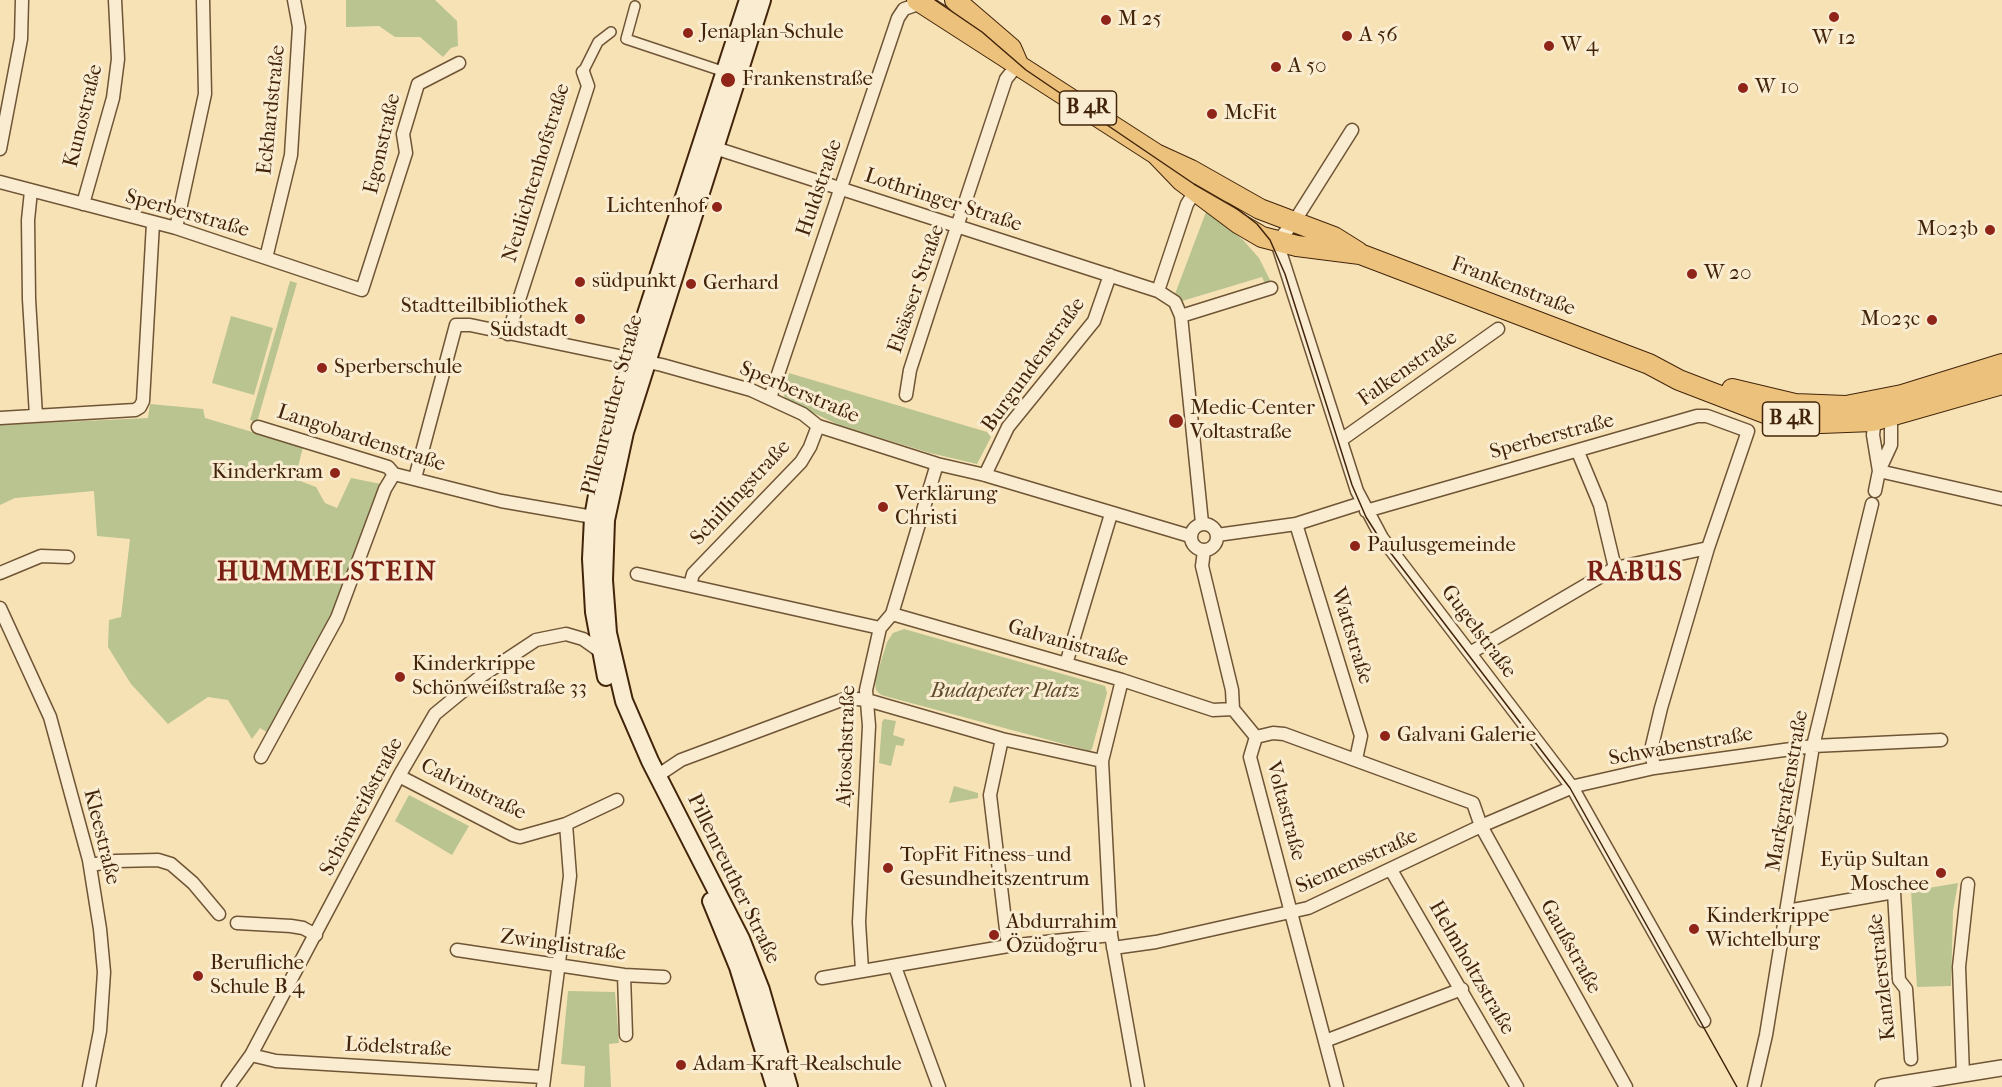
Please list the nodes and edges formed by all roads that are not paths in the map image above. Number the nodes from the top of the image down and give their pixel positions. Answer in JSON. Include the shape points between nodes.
{"nodes":[{"id":1,"x":22,"y":0,"type":"edge"},
{"id":2,"x":115,"y":0,"type":"edge"},
{"id":3,"x":203,"y":0,"type":"edge"},
{"id":4,"x":294,"y":0,"type":"edge"},
{"id":5,"x":748,"y":0,"type":"edge"},
{"id":6,"x":762,"y":0,"type":"edge"},
{"id":7,"x":955,"y":0,"type":"edge"},
{"id":8,"x":919,"y":1,"type":"edge"},
{"id":9,"x":635,"y":6,"type":"dead end"},
{"id":10,"x":611,"y":32,"type":"dead end"},
{"id":11,"x":459,"y":63,"type":"dead end"},
{"id":12,"x":1018,"y":64,"type":"junction"},
{"id":13,"x":583,"y":72,"type":"joint"},
{"id":14,"x":725,"y":72,"type":"junction"},
{"id":15,"x":1352,"y":130,"type":"dead end"},
{"id":16,"x":715,"y":148,"type":"junction"},
{"id":17,"x":0,"y":149,"type":"edge"},
{"id":18,"x":0,"y":182,"type":"edge"},
{"id":19,"x":1202,"y":186,"type":"junction"},
{"id":20,"x":840,"y":187,"type":"junction"},
{"id":21,"x":31,"y":191,"type":"junction"},
{"id":22,"x":83,"y":204,"type":"junction"},
{"id":23,"x":1294,"y":222,"type":"junction"},
{"id":24,"x":153,"y":223,"type":"junction"},
{"id":25,"x":959,"y":227,"type":"junction"},
{"id":26,"x":176,"y":228,"type":"junction"},
{"id":27,"x":1277,"y":242,"type":"junction"},
{"id":28,"x":1360,"y":254,"type":"junction"},
{"id":29,"x":266,"y":258,"type":"junction"},
{"id":30,"x":1110,"y":276,"type":"junction"},
{"id":31,"x":1271,"y":288,"type":"dead end"},
{"id":32,"x":362,"y":290,"type":"joint"},
{"id":33,"x":1158,"y":291,"type":"junction"},
{"id":34,"x":1181,"y":316,"type":"junction"},
{"id":35,"x":1498,"y":329,"type":"dead end"},
{"id":36,"x":508,"y":334,"type":"junction"},
{"id":37,"x":639,"y":361,"type":"junction"},
{"id":38,"x":2002,"y":364,"type":"edge"},
{"id":39,"x":2002,"y":384,"type":"edge"},
{"id":40,"x":906,"y":394,"type":"dead end"},
{"id":41,"x":770,"y":398,"type":"junction"},
{"id":42,"x":1882,"y":413,"type":"junction"},
{"id":43,"x":36,"y":416,"type":"junction"},
{"id":44,"x":0,"y":418,"type":"edge"},
{"id":45,"x":818,"y":426,"type":"junction"},
{"id":46,"x":258,"y":427,"type":"dead end"},
{"id":47,"x":1341,"y":440,"type":"junction"},
{"id":48,"x":1578,"y":452,"type":"junction"},
{"id":49,"x":937,"y":464,"type":"junction"},
{"id":50,"x":1879,"y":471,"type":"junction"},
{"id":51,"x":394,"y":474,"type":"junction"},
{"id":52,"x":985,"y":475,"type":"junction"},
{"id":53,"x":415,"y":478,"type":"junction"},
{"id":54,"x":2002,"y":499,"type":"edge"},
{"id":55,"x":1364,"y":507,"type":"junction"},
{"id":56,"x":1111,"y":514,"type":"junction"},
{"id":57,"x":593,"y":516,"type":"junction"},
{"id":58,"x":1202,"y":523,"type":"junction"},
{"id":59,"x":1296,"y":524,"type":"junction"},
{"id":60,"x":1217,"y":535,"type":"junction"},
{"id":61,"x":1190,"y":536,"type":"junction"},
{"id":62,"x":1708,"y":548,"type":"junction"},
{"id":63,"x":1204,"y":550,"type":"junction"},
{"id":64,"x":68,"y":556,"type":"dead end"},
{"id":65,"x":1615,"y":568,"type":"junction"},
{"id":66,"x":0,"y":573,"type":"edge"},
{"id":67,"x":637,"y":574,"type":"dead end"},
{"id":68,"x":690,"y":585,"type":"junction"},
{"id":69,"x":0,"y":608,"type":"edge"},
{"id":70,"x":892,"y":615,"type":"junction"},
{"id":71,"x":880,"y":628,"type":"junction"},
{"id":72,"x":600,"y":651,"type":"junction"},
{"id":73,"x":1470,"y":653,"type":"junction"},
{"id":74,"x":1066,"y":663,"type":"junction"},
{"id":75,"x":1122,"y":680,"type":"junction"},
{"id":76,"x":867,"y":700,"type":"junction"},
{"id":77,"x":1233,"y":709,"type":"junction"},
{"id":78,"x":1256,"y":737,"type":"junction"},
{"id":79,"x":1002,"y":739,"type":"junction"},
{"id":80,"x":1941,"y":741,"type":"dead end"},
{"id":81,"x":1813,"y":746,"type":"junction"},
{"id":82,"x":261,"y":757,"type":"dead end"},
{"id":83,"x":1356,"y":759,"type":"junction"},
{"id":84,"x":1102,"y":761,"type":"junction"},
{"id":85,"x":1653,"y":768,"type":"junction"},
{"id":86,"x":399,"y":776,"type":"junction"},
{"id":87,"x":657,"y":776,"type":"junction"},
{"id":88,"x":1572,"y":787,"type":"junction"},
{"id":89,"x":617,"y":800,"type":"dead end"},
{"id":90,"x":566,"y":824,"type":"junction"},
{"id":91,"x":1481,"y":826,"type":"junction"},
{"id":92,"x":90,"y":865,"type":"junction"},
{"id":93,"x":1391,"y":870,"type":"junction"},
{"id":94,"x":1968,"y":884,"type":"dead end"},
{"id":95,"x":1292,"y":911,"type":"junction"},
{"id":96,"x":1787,"y":911,"type":"junction"},
{"id":97,"x":219,"y":914,"type":"dead end"},
{"id":98,"x":237,"y":922,"type":"dead end"},
{"id":99,"x":316,"y":935,"type":"junction"},
{"id":100,"x":1111,"y":935,"type":"junction"},
{"id":101,"x":1008,"y":946,"type":"junction"},
{"id":102,"x":1113,"y":948,"type":"junction"},
{"id":103,"x":457,"y":950,"type":"dead end"},
{"id":104,"x":560,"y":966,"type":"junction"},
{"id":105,"x":895,"y":967,"type":"junction"},
{"id":106,"x":862,"y":970,"type":"junction"},
{"id":107,"x":624,"y":975,"type":"junction"},
{"id":108,"x":664,"y":978,"type":"dead end"},
{"id":109,"x":822,"y":978,"type":"dead end"},
{"id":110,"x":1462,"y":989,"type":"junction"},
{"id":111,"x":1704,"y":1021,"type":"dead end"},
{"id":112,"x":626,"y":1035,"type":"dead end"},
{"id":113,"x":1325,"y":1041,"type":"junction"},
{"id":114,"x":251,"y":1055,"type":"junction"},
{"id":115,"x":1911,"y":1059,"type":"dead end"},
{"id":116,"x":2002,"y":1068,"type":"edge"},
{"id":117,"x":1969,"y":1073,"type":"junction"},
{"id":118,"x":543,"y":1082,"type":"edge"},
{"id":119,"x":89,"y":1087,"type":"edge"},
{"id":120,"x":228,"y":1087,"type":"edge"},
{"id":121,"x":775,"y":1087,"type":"edge"},
{"id":122,"x":789,"y":1087,"type":"edge"},
{"id":123,"x":939,"y":1087,"type":"edge"},
{"id":124,"x":1137,"y":1087,"type":"edge"},
{"id":125,"x":1336,"y":1087,"type":"edge"},
{"id":126,"x":1517,"y":1087,"type":"edge"},
{"id":127,"x":1626,"y":1087,"type":"edge"},
{"id":128,"x":1754,"y":1087,"type":"edge"},
{"id":129,"x":1883,"y":1087,"type":"edge"}],
"edges":[{"from":1,"to":17,"type":"street","via":[[21,39]]},
{"from":2,"to":22,"type":"street","name":"Kunostraße","via":[[118,59],[113,98]]},
{"from":3,"to":26,"type":"street","via":[[205,94]]},
{"from":4,"to":29,"type":"street","name":"Eckhardstraße","via":[[299,27],[291,155]]},
{"from":5,"to":14,"type":"main road","name":"Pillenreuther Straße"},
{"from":6,"to":16,"type":"main road","name":"Pillenreuther Straße"},
{"from":7,"to":12,"type":"main road","name":"Frankenstraße","number":"B 4R","via":[[1011,48]]},
{"from":8,"to":12,"type":"main road","name":"Frankenstraße","number":"B 4R"},
{"from":8,"to":20,"type":"street","name":"Huldstraße","via":[[899,15]]},
{"from":9,"to":14,"type":"street","via":[[626,39]]},
{"from":10,"to":13,"type":"street","name":"Neulichtenhofstraße","via":[[598,42]]},
{"from":11,"to":32,"type":"street","name":"Egonstraße","via":[[418,84],[403,134],[406,153]]},
{"from":12,"to":19,"type":"main road","name":"Frankenstraße","number":"B 4R","via":[[1156,154],[1182,181]]},
{"from":12,"to":25,"type":"street","name":"Elsässer Straße","via":[[1006,79]]},
{"from":13,"to":36,"type":"street","name":"Neulichtenhofstraße","via":[[588,86]]},
{"from":14,"to":37,"type":"main road","name":"Pillenreuther Straße"},
{"from":15,"to":23,"type":"street"},
{"from":16,"to":20,"type":"street","name":"Lothringer Straße"},
{"from":16,"to":37,"type":"main road","name":"Pillenreuther Straße"},
{"from":18,"to":21,"type":"street","name":"Sperberstraße"},
{"from":19,"to":23,"type":"main road","name":"Frankenstraße","number":"B 4R"},
{"from":19,"to":27,"type":"main road","name":"Frankenstraße","number":"B 4R","via":[[1244,227]]},
{"from":19,"to":33,"type":"street","via":[[1187,204]]},
{"from":20,"to":25,"type":"street","name":"Lothringer Straße"},
{"from":20,"to":41,"type":"street","name":"Huldstraße"},
{"from":21,"to":22,"type":"street","name":"Sperberstraße"},
{"from":21,"to":43,"type":"street","via":[[29,299]]},
{"from":22,"to":24,"type":"street","name":"Sperberstraße"},
{"from":23,"to":27,"type":"street"},
{"from":23,"to":28,"type":"main road","name":"Frankenstraße","number":"B 4R","via":[[1343,240]]},
{"from":24,"to":26,"type":"street","name":"Sperberstraße"},
{"from":24,"to":43,"type":"street","via":[[140,407]]},
{"from":25,"to":30,"type":"street","name":"Lothringer Straße"},
{"from":25,"to":40,"type":"street","name":"Elsässer Straße"},
{"from":26,"to":29,"type":"street","name":"Sperberstraße"},
{"from":27,"to":28,"type":"main road","name":"Frankenstraße","number":"B 4R"},
{"from":27,"to":47,"type":"street","name":"Gugelstraße"},
{"from":28,"to":42,"type":"main road","name":"Frankenstraße","number":"B 4R","via":[[1649,364],[1679,380],[1770,415],[1821,423]]},
{"from":29,"to":32,"type":"street","name":"Sperberstraße"},
{"from":30,"to":33,"type":"street","name":"Lothringer Straße"},
{"from":30,"to":52,"type":"street","name":"Burgundenstraße","via":[[1094,321],[1008,427]]},
{"from":31,"to":34,"type":"street"},
{"from":33,"to":34,"type":"street","via":[[1175,302]]},
{"from":34,"to":58,"type":"street"},
{"from":35,"to":47,"type":"street","name":"Falkenstraße"},
{"from":36,"to":37,"type":"street","name":"Sperberstraße"},
{"from":36,"to":53,"type":"street","name":"Sperberstraße","via":[[456,325]]},
{"from":37,"to":41,"type":"street","name":"Sperberstraße"},
{"from":37,"to":57,"type":"main road","name":"Pillenreuther Straße","via":[[606,447]]},
{"from":37,"to":87,"type":"main road","name":"Pillenreuther Straße","via":[[611,490],[605,531],[604,590],[608,633],[620,686]]},
{"from":38,"to":42,"type":"main road","number":"B 4R"},
{"from":39,"to":42,"type":"main road","number":"B 4R"},
{"from":41,"to":45,"type":"street","name":"Sperberstraße"},
{"from":42,"to":50,"type":"street","name":"Markgrafenstraße","via":[[1873,442]]},
{"from":42,"to":50,"type":"street","name":"Markgrafenstraße","via":[[1891,445]]},
{"from":43,"to":44,"type":"street"},
{"from":45,"to":49,"type":"street","name":"Sperberstraße"},
{"from":45,"to":68,"type":"street","name":"Schillingstraße","via":[[801,462],[693,574]]},
{"from":46,"to":51,"type":"street","name":"Langobardenstraße","via":[[388,467]]},
{"from":47,"to":55,"type":"street","name":"Gugelstraße"},
{"from":48,"to":55,"type":"street","name":"Sperberstraße"},
{"from":48,"to":62,"type":"street","name":"Sperberstraße","via":[[1697,416],[1748,431]]},
{"from":48,"to":65,"type":"street","via":[[1600,505]]},
{"from":49,"to":52,"type":"street","name":"Sperberstraße"},
{"from":49,"to":70,"type":"street","name":"Ajtoschstraße"},
{"from":50,"to":54,"type":"street"},
{"from":50,"to":81,"type":"street","name":"Markgrafenstraße"},
{"from":51,"to":53,"type":"street","name":"Langobardenstraße"},
{"from":51,"to":82,"type":"street","via":[[337,618]]},
{"from":52,"to":56,"type":"street","name":"Sperberstraße"},
{"from":53,"to":57,"type":"street","name":"Langobardenstraße","via":[[501,501]]},
{"from":55,"to":59,"type":"street","name":"Sperberstraße"},
{"from":55,"to":73,"type":"street","name":"Gugelstraße","via":[[1382,538]]},
{"from":56,"to":61,"type":"street","name":"Sperberstraße"},
{"from":56,"to":74,"type":"street"},
{"from":57,"to":72,"type":"main road","name":"Pillenreuther Straße","via":[[591,574]]},
{"from":58,"to":60,"type":"street","via":[[1214,528]]},
{"from":58,"to":61,"type":"street","via":[[1195,526]]},
{"from":59,"to":60,"type":"street","name":"Sperberstraße"},
{"from":59,"to":83,"type":"street","name":"Wattstraße","via":[[1361,736]]},
{"from":60,"to":63,"type":"street","via":[[1215,544]]},
{"from":61,"to":63,"type":"street","via":[[1197,549]]},
{"from":62,"to":65,"type":"street"},
{"from":62,"to":85,"type":"street","via":[[1660,708],[1651,750]]},
{"from":63,"to":77,"type":"street","via":[[1202,566],[1232,690]]},
{"from":64,"to":66,"type":"street","via":[[41,556]]},
{"from":65,"to":73,"type":"street"},
{"from":67,"to":68,"type":"street"},
{"from":68,"to":71,"type":"street"},
{"from":69,"to":92,"type":"street","name":"Kleestraße","via":[[50,717]]},
{"from":70,"to":71,"type":"street","name":"Ajtoschstraße"},
{"from":70,"to":74,"type":"street","name":"Galvanistraße"},
{"from":71,"to":76,"type":"street","name":"Ajtoschstraße"},
{"from":72,"to":86,"type":"street","name":"Schönweißstraße","via":[[583,639],[566,634],[536,640],[480,677],[435,714]]},
{"from":72,"to":121,"type":"main road","name":"Pillenreuther Straße","via":[[627,737],[727,938]]},
{"from":73,"to":88,"type":"street","name":"Gugelstraße"},
{"from":74,"to":75,"type":"street","name":"Galvanistraße"},
{"from":75,"to":77,"type":"street","name":"Galvanistraße","via":[[1213,710]]},
{"from":75,"to":84,"type":"street"},
{"from":76,"to":79,"type":"street"},
{"from":76,"to":87,"type":"street","via":[[847,698],[681,760]]},
{"from":76,"to":106,"type":"street","name":"Ajtoschstraße","via":[[859,922]]},
{"from":77,"to":78,"type":"street","name":"Voltastraße"},
{"from":78,"to":83,"type":"street","via":[[1284,734]]},
{"from":78,"to":95,"type":"street","name":"Voltastraße","via":[[1250,757]]},
{"from":79,"to":84,"type":"street"},
{"from":79,"to":101,"type":"street","via":[[990,795]]},
{"from":80,"to":81,"type":"street","name":"Schwabenstraße"},
{"from":81,"to":85,"type":"street","name":"Schwabenstraße"},
{"from":81,"to":96,"type":"street","name":"Markgrafenstraße"},
{"from":83,"to":91,"type":"street","via":[[1473,803]]},
{"from":84,"to":100,"type":"street"},
{"from":85,"to":88,"type":"street","name":"Schwabenstraße"},
{"from":86,"to":90,"type":"street","name":"Calvinstraße","via":[[513,836],[527,837]]},
{"from":86,"to":99,"type":"street","name":"Schönweißstraße"},
{"from":87,"to":122,"type":"main road","name":"Pillenreuther Straße","via":[[741,939],[761,990]]},
{"from":88,"to":91,"type":"street","name":"Siemensstraße"},
{"from":88,"to":111,"type":"street","name":"Gugelstraße"},
{"from":89,"to":90,"type":"street","name":"Calvinstraße"},
{"from":90,"to":104,"type":"street","via":[[570,876]]},
{"from":91,"to":93,"type":"street","name":"Siemensstraße"},
{"from":91,"to":127,"type":"street","name":"Gaußstraße"},
{"from":92,"to":97,"type":"street","via":[[116,861],[171,864]]},
{"from":92,"to":119,"type":"street","name":"Kleestraße","via":[[104,972],[100,1031]]},
{"from":93,"to":95,"type":"street","name":"Siemensstraße","via":[[1308,908]]},
{"from":93,"to":110,"type":"street","name":"Helmholtzstraße"},
{"from":94,"to":117,"type":"street","via":[[1959,967]]},
{"from":95,"to":102,"type":"street","name":"Siemensstraße"},
{"from":95,"to":113,"type":"street","name":"Voltastraße"},
{"from":96,"to":115,"type":"street","name":"Kanzlerstraße","via":[[1894,891],[1899,980],[1906,989]]},
{"from":96,"to":128,"type":"street","name":"Markgrafenstraße"},
{"from":98,"to":99,"type":"street","via":[[291,926]]},
{"from":99,"to":114,"type":"street","name":"Schönweißstraße"},
{"from":100,"to":101,"type":"street"},
{"from":100,"to":102,"type":"street"},
{"from":101,"to":105,"type":"street"},
{"from":102,"to":124,"type":"street"},
{"from":103,"to":104,"type":"street","name":"Zwinglistraße"},
{"from":104,"to":107,"type":"street","name":"Zwinglistraße"},
{"from":104,"to":118,"type":"street"},
{"from":105,"to":106,"type":"street"},
{"from":105,"to":123,"type":"street"},
{"from":106,"to":109,"type":"street"},
{"from":107,"to":108,"type":"street","name":"Zwinglistraße"},
{"from":107,"to":112,"type":"street"},
{"from":110,"to":113,"type":"street"},
{"from":110,"to":126,"type":"street","name":"Helmholtzstraße"},
{"from":113,"to":125,"type":"street","name":"Voltastraße"},
{"from":114,"to":118,"type":"street","name":"Lödelstraße","via":[[276,1061]]},
{"from":114,"to":120,"type":"street","name":"Schönweißstraße"},
{"from":116,"to":117,"type":"street"},
{"from":117,"to":129,"type":"street"}]}
